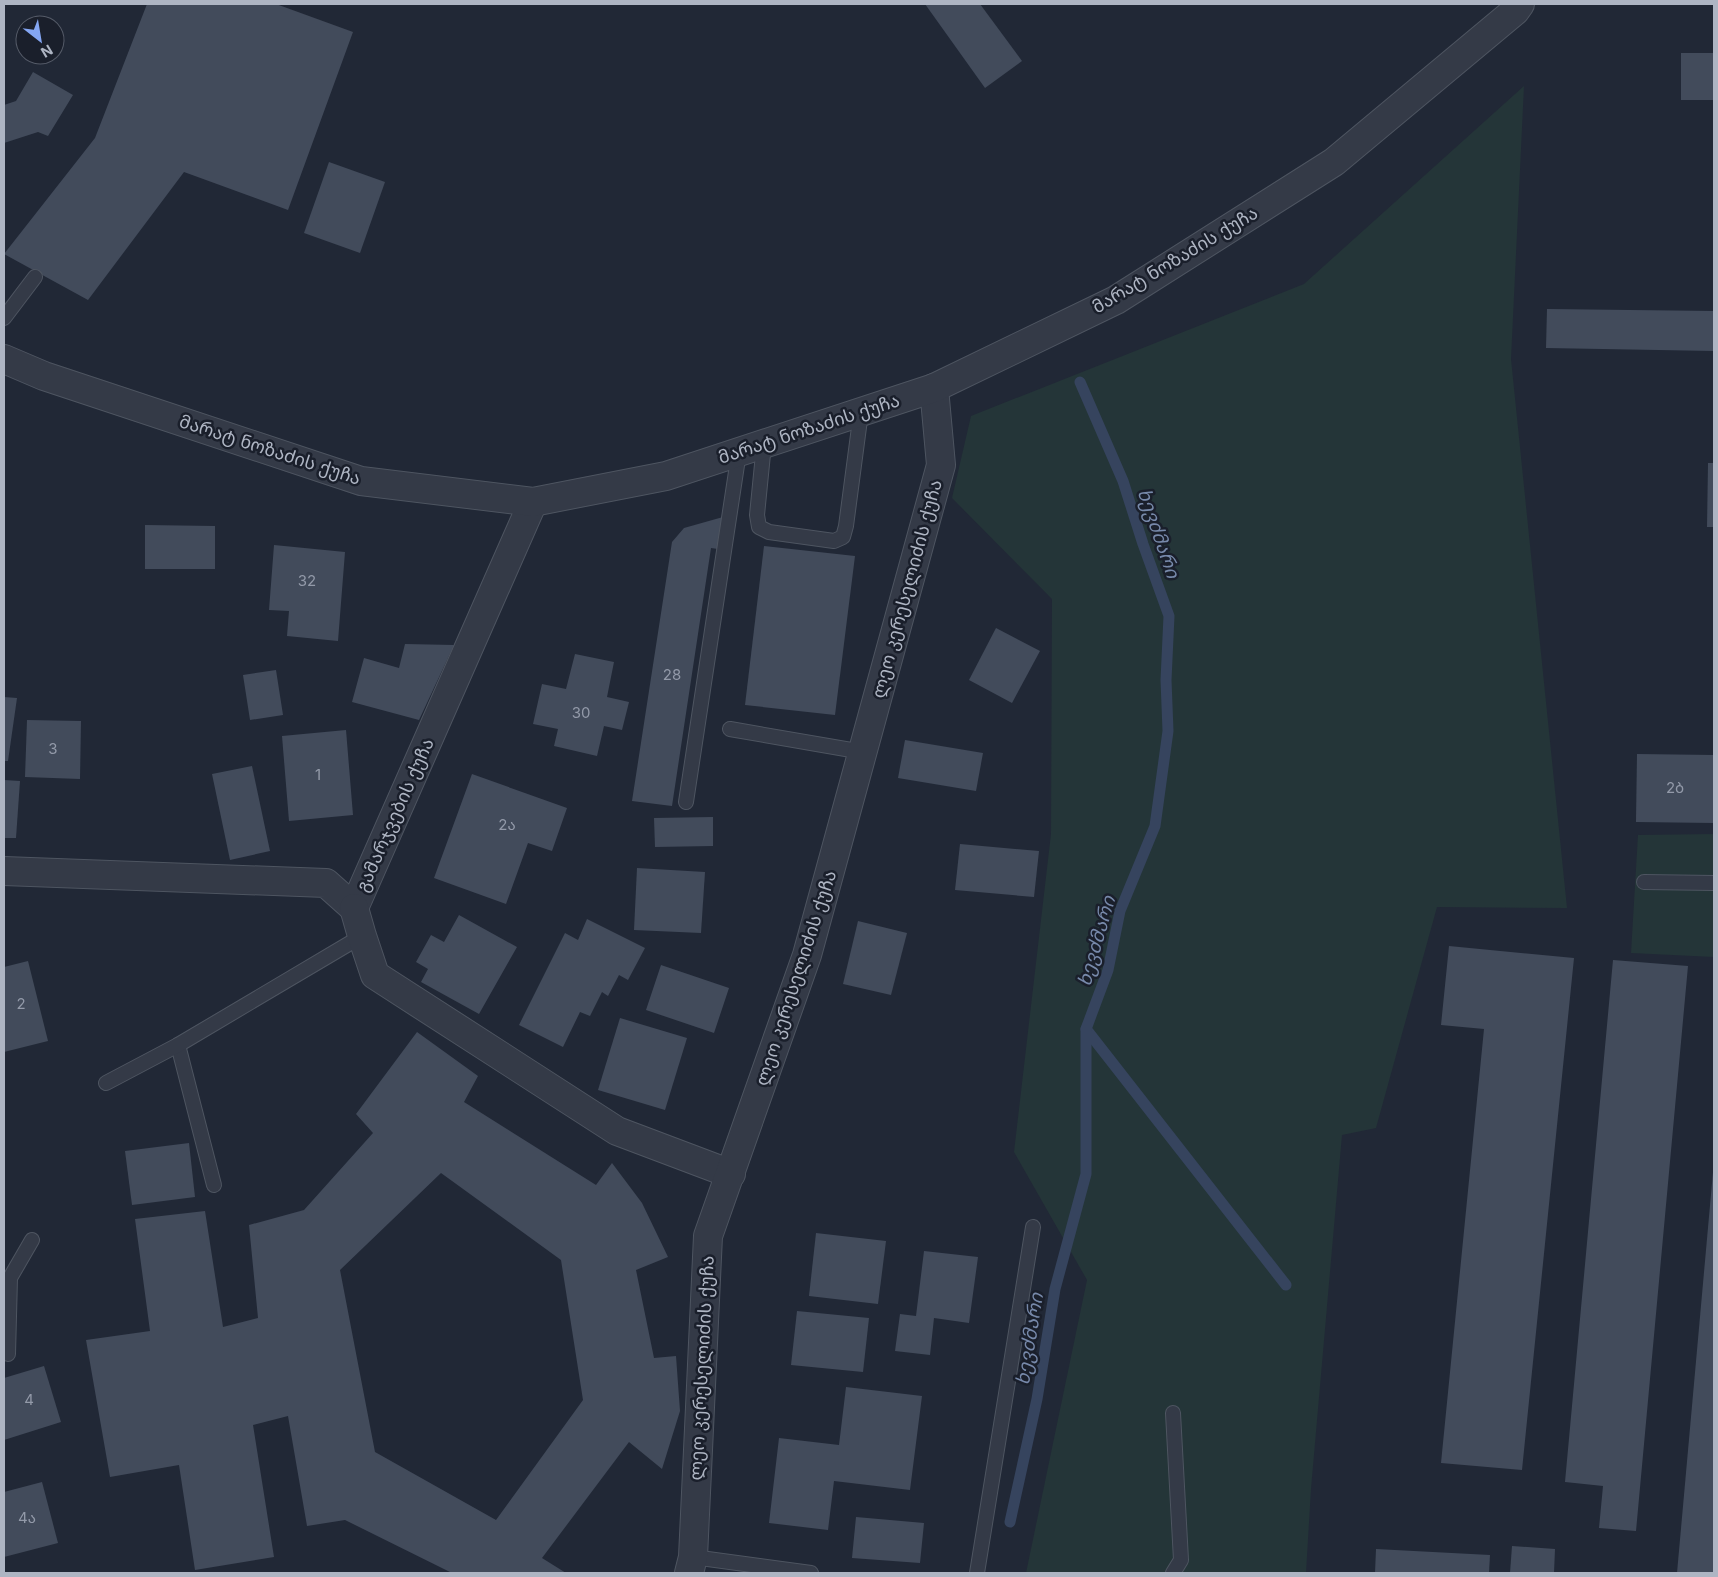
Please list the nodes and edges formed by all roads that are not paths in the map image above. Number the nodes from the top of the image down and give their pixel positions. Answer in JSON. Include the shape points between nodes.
{"nodes":[{"id":1,"x":1520,"y":4,"type":"edge"},
{"id":2,"x":35,"y":277,"type":"dead end"},
{"id":3,"x":4,"y":318,"type":"edge"},
{"id":4,"x":4,"y":359,"type":"edge"},
{"id":5,"x":934,"y":388,"type":"junction"},
{"id":6,"x":861,"y":412,"type":"junction"},
{"id":7,"x":751,"y":448,"type":"junction"},
{"id":8,"x":533,"y":502,"type":"junction"},
{"id":9,"x":730,"y":729,"type":"dead end"},
{"id":10,"x":863,"y":752,"type":"junction"},
{"id":11,"x":686,"y":802,"type":"dead end"},
{"id":12,"x":4,"y":871,"type":"edge"},
{"id":13,"x":1644,"y":882,"type":"dead end"},
{"id":14,"x":1714,"y":883,"type":"edge"},
{"id":15,"x":354,"y":908,"type":"junction"},
{"id":16,"x":362,"y":936,"type":"junction"},
{"id":17,"x":178,"y":1046,"type":"junction"},
{"id":18,"x":106,"y":1083,"type":"dead end"},
{"id":19,"x":731,"y":1174,"type":"junction"},
{"id":20,"x":214,"y":1185,"type":"dead end"},
{"id":21,"x":1033,"y":1227,"type":"dead end"},
{"id":22,"x":32,"y":1240,"type":"dead end"},
{"id":23,"x":8,"y":1354,"type":"dead end"},
{"id":24,"x":1173,"y":1413,"type":"dead end"},
{"id":25,"x":691,"y":1565,"type":"edge"},
{"id":26,"x":810,"y":1573,"type":"edge"},
{"id":27,"x":977,"y":1573,"type":"edge"},
{"id":28,"x":1173,"y":1573,"type":"edge"}],
"edges":[{"from":1,"to":5,"type":"street","name":"მარატ ნოზაძის ქუჩა","via":[[1334,162],[1116,300]]},
{"from":2,"to":3,"type":"lane"},
{"from":4,"to":8,"type":"street","name":"მარატ ნოზაძის ქუჩა","via":[[44,376],[361,482]]},
{"from":5,"to":6,"type":"street","name":"მარატ ნოზაძის ქუჩა"},
{"from":5,"to":10,"type":"street","name":"ლეო კერესელიძის ქუჩა","via":[[941,465]]},
{"from":6,"to":7,"type":"street","name":"მარატ ნოზაძის ქუჩა"},
{"from":6,"to":7,"type":"lane","via":[[846,526],[843,536],[834,541],[769,532],[760,527]]},
{"from":7,"to":8,"type":"street","name":"მარატ ნოზაძის ქუჩა","via":[[666,476]]},
{"from":7,"to":11,"type":"lane"},
{"from":8,"to":15,"type":"street","name":"გამარჯვების ქუჩა"},
{"from":9,"to":10,"type":"lane"},
{"from":10,"to":19,"type":"street","name":"ლეო კერესელიძის ქუჩა","via":[[807,955]]},
{"from":12,"to":15,"type":"street","name":"გამარჯვების ქუჩა","via":[[326,884]]},
{"from":13,"to":14,"type":"lane"},
{"from":15,"to":16,"type":"street"},
{"from":16,"to":17,"type":"lane"},
{"from":16,"to":19,"type":"street","via":[[375,974],[609,1126]]},
{"from":17,"to":18,"type":"lane"},
{"from":17,"to":20,"type":"lane"},
{"from":19,"to":25,"type":"street","name":"ლეო კერესელიძის ქუჩა","via":[[708,1236]]},
{"from":21,"to":27,"type":"lane"},
{"from":22,"to":23,"type":"lane","via":[[10,1278]]},
{"from":24,"to":28,"type":"lane","via":[[1181,1560]]},
{"from":25,"to":26,"type":"lane"}]}
